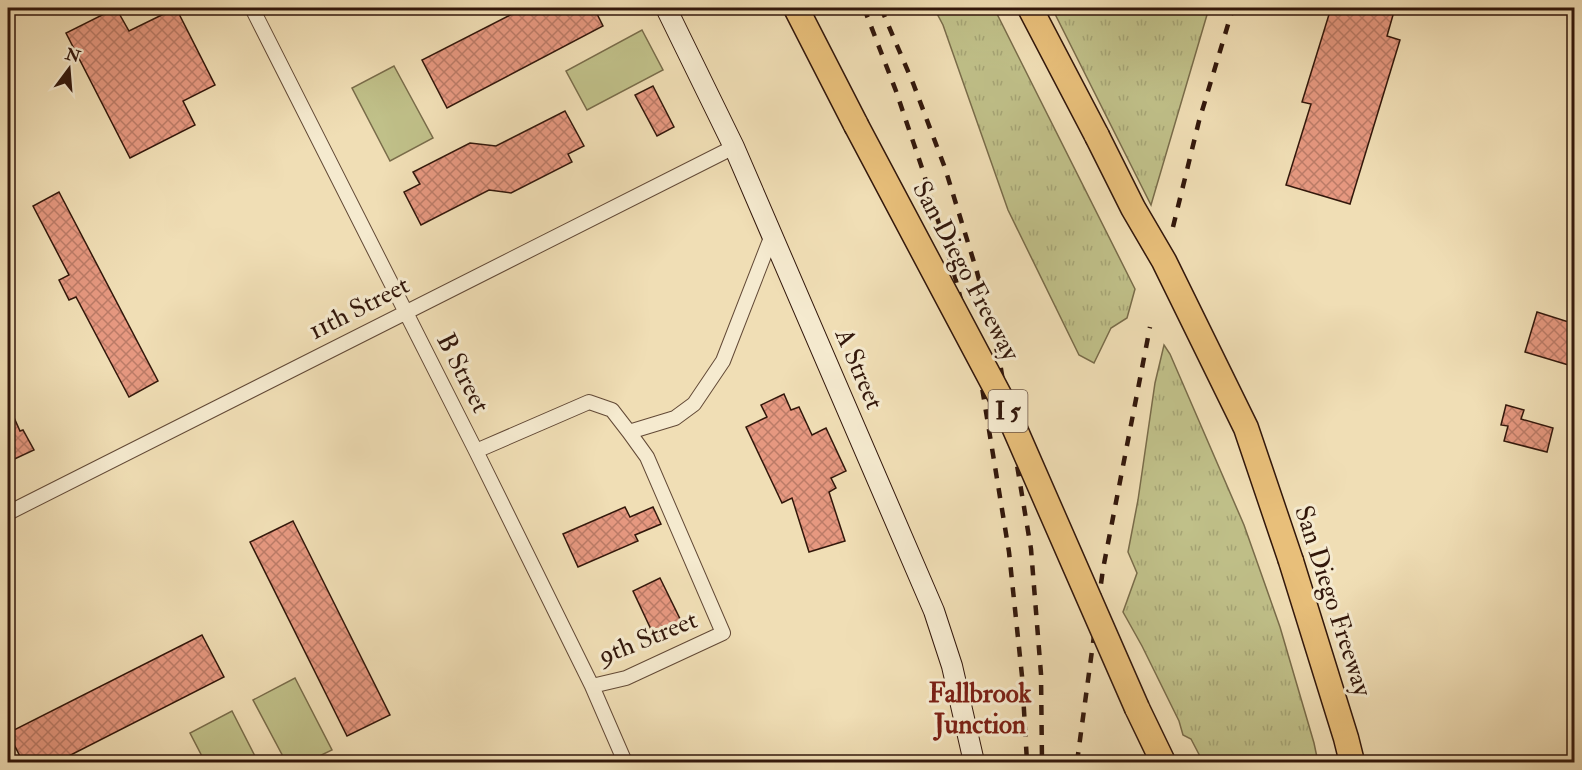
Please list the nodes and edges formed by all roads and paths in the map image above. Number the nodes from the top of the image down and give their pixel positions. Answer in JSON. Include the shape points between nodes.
{"nodes":[{"id":1,"x":252,"y":8,"type":"edge"},
{"id":2,"x":666,"y":8,"type":"edge"},
{"id":3,"x":796,"y":8,"type":"edge"},
{"id":4,"x":1030,"y":8,"type":"edge"},
{"id":5,"x":734,"y":147,"type":"junction"},
{"id":6,"x":772,"y":235,"type":"junction"},
{"id":7,"x":405,"y":312,"type":"junction"},
{"id":8,"x":630,"y":432,"type":"junction"},
{"id":9,"x":476,"y":451,"type":"junction"},
{"id":10,"x":8,"y":513,"type":"edge"},
{"id":11,"x":592,"y":686,"type":"junction"},
{"id":12,"x":625,"y":762,"type":"edge"},
{"id":13,"x":974,"y":762,"type":"edge"},
{"id":14,"x":1163,"y":762,"type":"edge"},
{"id":15,"x":1352,"y":762,"type":"edge"}],
"edges":[{"from":1,"to":7,"type":"street","name":"B Street"},
{"from":2,"to":5,"type":"main road","name":"A Street"},
{"from":3,"to":14,"type":"highway","name":"San Diego Freeway","number":"I 5","bridge":true,"via":[[1004,404]]},
{"from":4,"to":15,"type":"highway","name":"San Diego Freeway","bridge":true,"via":[[1164,261],[1246,428]]},
{"from":5,"to":6,"type":"main road","name":"A Street"},
{"from":5,"to":7,"type":"street","name":"11th Street"},
{"from":6,"to":8,"type":"street","via":[[723,360],[694,404],[675,418]]},
{"from":6,"to":13,"type":"main road","name":"A Street","via":[[934,611],[952,666]]},
{"from":7,"to":9,"type":"street","name":"B Street"},
{"from":7,"to":10,"type":"street","name":"11th Street"},
{"from":8,"to":9,"type":"street","via":[[612,410],[589,402]]},
{"from":8,"to":11,"type":"street","name":"9th Street","via":[[647,457],[723,633],[626,678]]},
{"from":9,"to":11,"type":"street","name":"B Street"},
{"from":11,"to":12,"type":"street","name":"B Street"}]}
